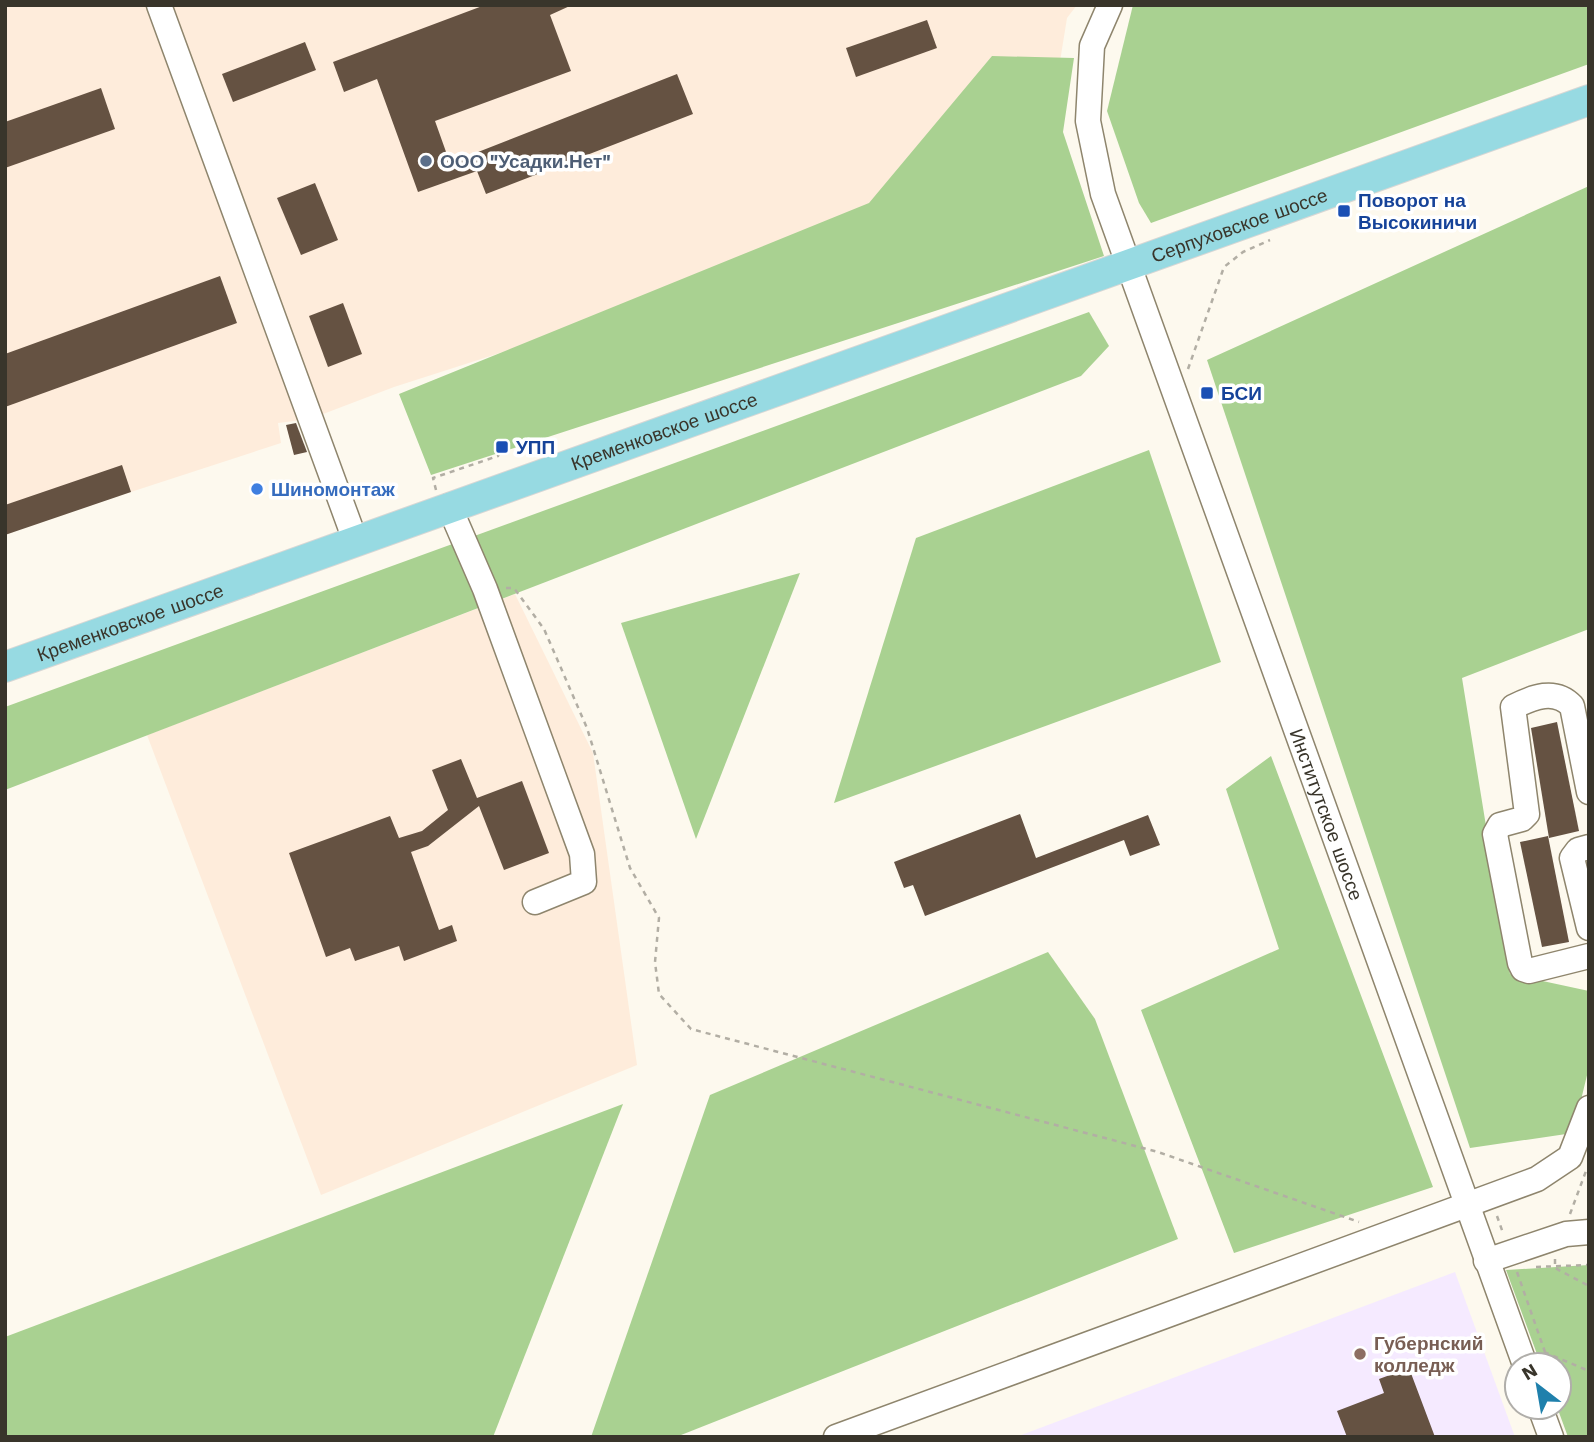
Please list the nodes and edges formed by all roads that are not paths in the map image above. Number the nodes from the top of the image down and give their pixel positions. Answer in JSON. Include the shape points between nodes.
{"nodes":[{"id":1,"x":159,"y":5,"type":"edge"},
{"id":2,"x":1110,"y":5,"type":"edge"},
{"id":3,"x":1589,"y":100,"type":"edge"},
{"id":4,"x":1127,"y":267,"type":"junction"},
{"id":5,"x":445,"y":508,"type":"junction"},
{"id":6,"x":355,"y":540,"type":"junction"},
{"id":7,"x":5,"y":667,"type":"edge"},
{"id":8,"x":1589,"y":792,"type":"edge"},
{"id":9,"x":1589,"y":847,"type":"edge"},
{"id":10,"x":535,"y":902,"type":"dead end"},
{"id":11,"x":1589,"y":928,"type":"edge"},
{"id":12,"x":1589,"y":956,"type":"edge"},
{"id":13,"x":1589,"y":1108,"type":"edge"},
{"id":14,"x":1476,"y":1200,"type":"junction"},
{"id":15,"x":1589,"y":1232,"type":"edge"},
{"id":16,"x":1486,"y":1261,"type":"junction"},
{"id":17,"x":1527,"y":1351,"type":"edge"},
{"id":18,"x":836,"y":1437,"type":"edge"}],
"edges":[{"from":1,"to":6,"type":"street"},
{"from":2,"to":4,"type":"street","name":"Институтское шоссе","via":[[1092,46],[1088,121],[1103,194]]},
{"from":3,"to":4,"type":"main road","name":"Серпуховское шоссе"},
{"from":4,"to":5,"type":"main road","name":"Кременковское шоссе"},
{"from":4,"to":14,"type":"street","name":"Институтское шоссе"},
{"from":5,"to":6,"type":"main road","name":"Кременковское шоссе"},
{"from":5,"to":10,"type":"street","via":[[485,589],[582,854],[584,882]]},
{"from":6,"to":7,"type":"main road","name":"Кременковское шоссе"},
{"from":8,"to":12,"type":"street","via":[[1572,706],[1553,695],[1513,707],[1527,814],[1500,825],[1495,834],[1520,963],[1529,971]]},
{"from":9,"to":11,"type":"street","via":[[1578,850],[1573,858]]},
{"from":13,"to":14,"type":"street","via":[[1570,1157],[1537,1179]]},
{"from":14,"to":16,"type":"street","name":"Институтское шоссе"},
{"from":14,"to":18,"type":"street"},
{"from":15,"to":16,"type":"street","via":[[1557,1237]]},
{"from":16,"to":17,"type":"street","name":"Институтское шоссе"}]}
